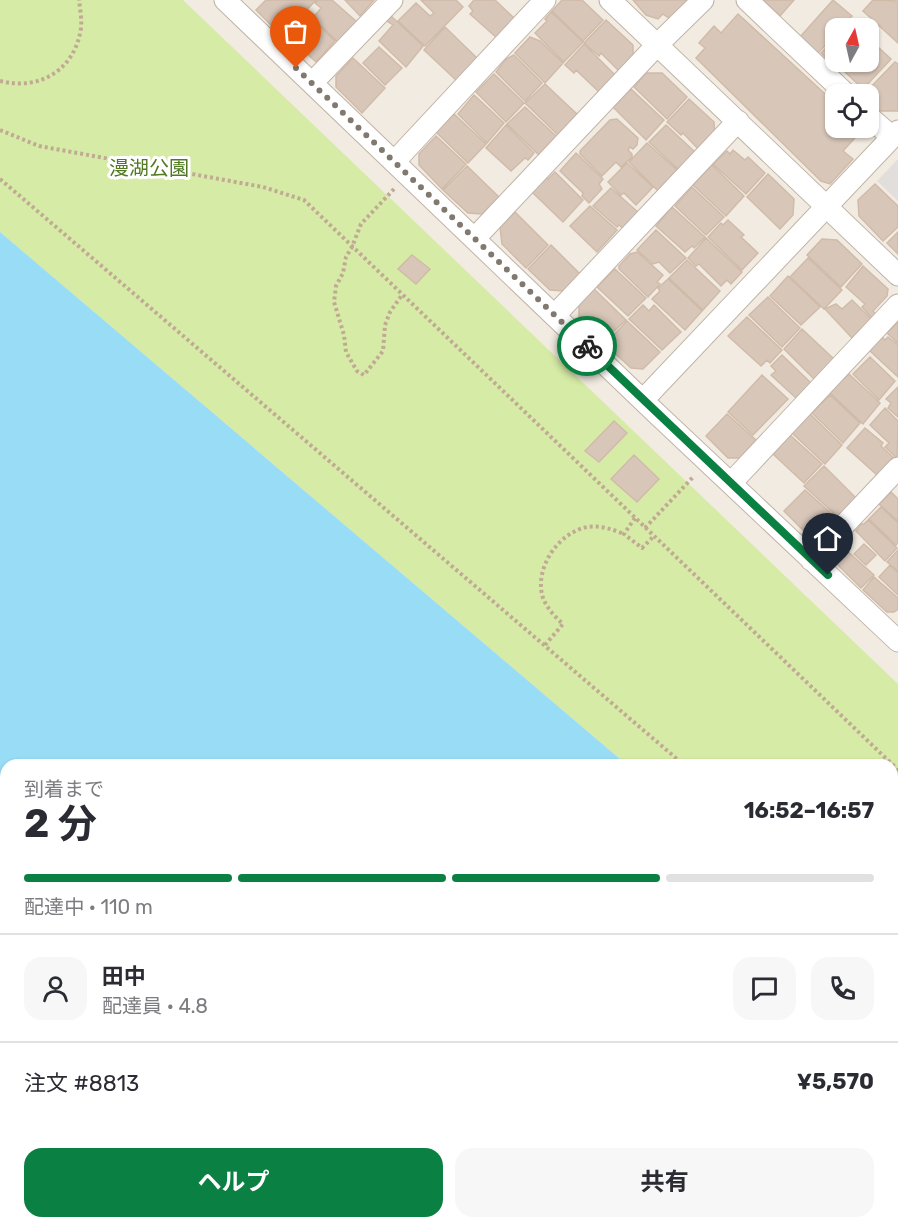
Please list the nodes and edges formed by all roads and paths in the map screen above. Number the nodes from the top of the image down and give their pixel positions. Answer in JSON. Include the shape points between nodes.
{"nodes":[{"id":1,"x":79,"y":0,"type":"edge"},
{"id":2,"x":392,"y":0,"type":"edge"},
{"id":3,"x":544,"y":0,"type":"edge"},
{"id":4,"x":610,"y":0,"type":"edge"},
{"id":5,"x":703,"y":0,"type":"edge"},
{"id":6,"x":747,"y":0,"type":"edge"},
{"id":7,"x":232,"y":2,"type":"edge"},
{"id":8,"x":657,"y":45,"type":"junction"},
{"id":9,"x":0,"y":81,"type":"edge"},
{"id":10,"x":312,"y":83,"type":"junction"},
{"id":11,"x":835,"y":84,"type":"edge"},
{"id":12,"x":738,"y":121,"type":"junction"},
{"id":13,"x":879,"y":123,"type":"edge"},
{"id":14,"x":0,"y":130,"type":"edge"},
{"id":15,"x":895,"y":134,"type":"edge"},
{"id":16,"x":394,"y":162,"type":"junction"},
{"id":17,"x":0,"y":179,"type":"edge"},
{"id":18,"x":399,"y":184,"type":"dead end"},
{"id":19,"x":826,"y":206,"type":"junction"},
{"id":20,"x":475,"y":238,"type":"junction"},
{"id":21,"x":352,"y":247,"type":"junction"},
{"id":22,"x":898,"y":275,"type":"edge"},
{"id":23,"x":402,"y":295,"type":"junction"},
{"id":24,"x":898,"y":305,"type":"edge"},
{"id":25,"x":555,"y":315,"type":"junction"},
{"id":26,"x":643,"y":400,"type":"junction"},
{"id":27,"x":898,"y":468,"type":"edge"},
{"id":28,"x":699,"y":470,"type":"dead end"},
{"id":29,"x":731,"y":483,"type":"junction"},
{"id":30,"x":635,"y":518,"type":"junction"},
{"id":31,"x":645,"y":528,"type":"junction"},
{"id":32,"x":624,"y":534,"type":"junction"},
{"id":33,"x":654,"y":536,"type":"junction"},
{"id":34,"x":811,"y":560,"type":"junction"},
{"id":35,"x":896,"y":637,"type":"edge"},
{"id":36,"x":545,"y":645,"type":"junction"},
{"id":37,"x":677,"y":759,"type":"edge"},
{"id":38,"x":888,"y":759,"type":"edge"}],
"edges":[{"from":1,"to":9,"type":"path","via":[[81,27],[73,56],[50,78],[16,85]]},
{"from":2,"to":10,"type":"street"},
{"from":3,"to":16,"type":"street"},
{"from":4,"to":8,"type":"street"},
{"from":5,"to":8,"type":"street"},
{"from":6,"to":11,"type":"street"},
{"from":7,"to":10,"type":"street"},
{"from":8,"to":12,"type":"street"},
{"from":8,"to":20,"type":"street"},
{"from":10,"to":16,"type":"street"},
{"from":12,"to":19,"type":"street"},
{"from":12,"to":25,"type":"street"},
{"from":13,"to":15,"type":"street"},
{"from":14,"to":21,"type":"path","via":[[39,146],[263,186],[304,200]]},
{"from":15,"to":19,"type":"street"},
{"from":16,"to":20,"type":"street"},
{"from":17,"to":36,"type":"path"},
{"from":18,"to":21,"type":"path","via":[[361,224]]},
{"from":19,"to":22,"type":"street"},
{"from":19,"to":26,"type":"street"},
{"from":20,"to":25,"type":"street"},
{"from":21,"to":23,"type":"path"},
{"from":21,"to":23,"type":"path","via":[[336,286],[334,302],[346,352],[353,366],[364,375],[383,351],[385,325]]},
{"from":23,"to":30,"type":"path"},
{"from":24,"to":29,"type":"street"},
{"from":25,"to":26,"type":"street"},
{"from":26,"to":29,"type":"street"},
{"from":27,"to":34,"type":"street"},
{"from":28,"to":31,"type":"path"},
{"from":29,"to":34,"type":"street"},
{"from":30,"to":31,"type":"path"},
{"from":30,"to":32,"type":"path"},
{"from":31,"to":33,"type":"path"},
{"from":32,"to":33,"type":"path","via":[[642,548]]},
{"from":32,"to":36,"type":"path","via":[[606,527],[584,528],[566,537],[549,554],[542,576],[543,598],[563,624]]},
{"from":33,"to":38,"type":"path"},
{"from":34,"to":35,"type":"street"},
{"from":36,"to":37,"type":"path"}]}
